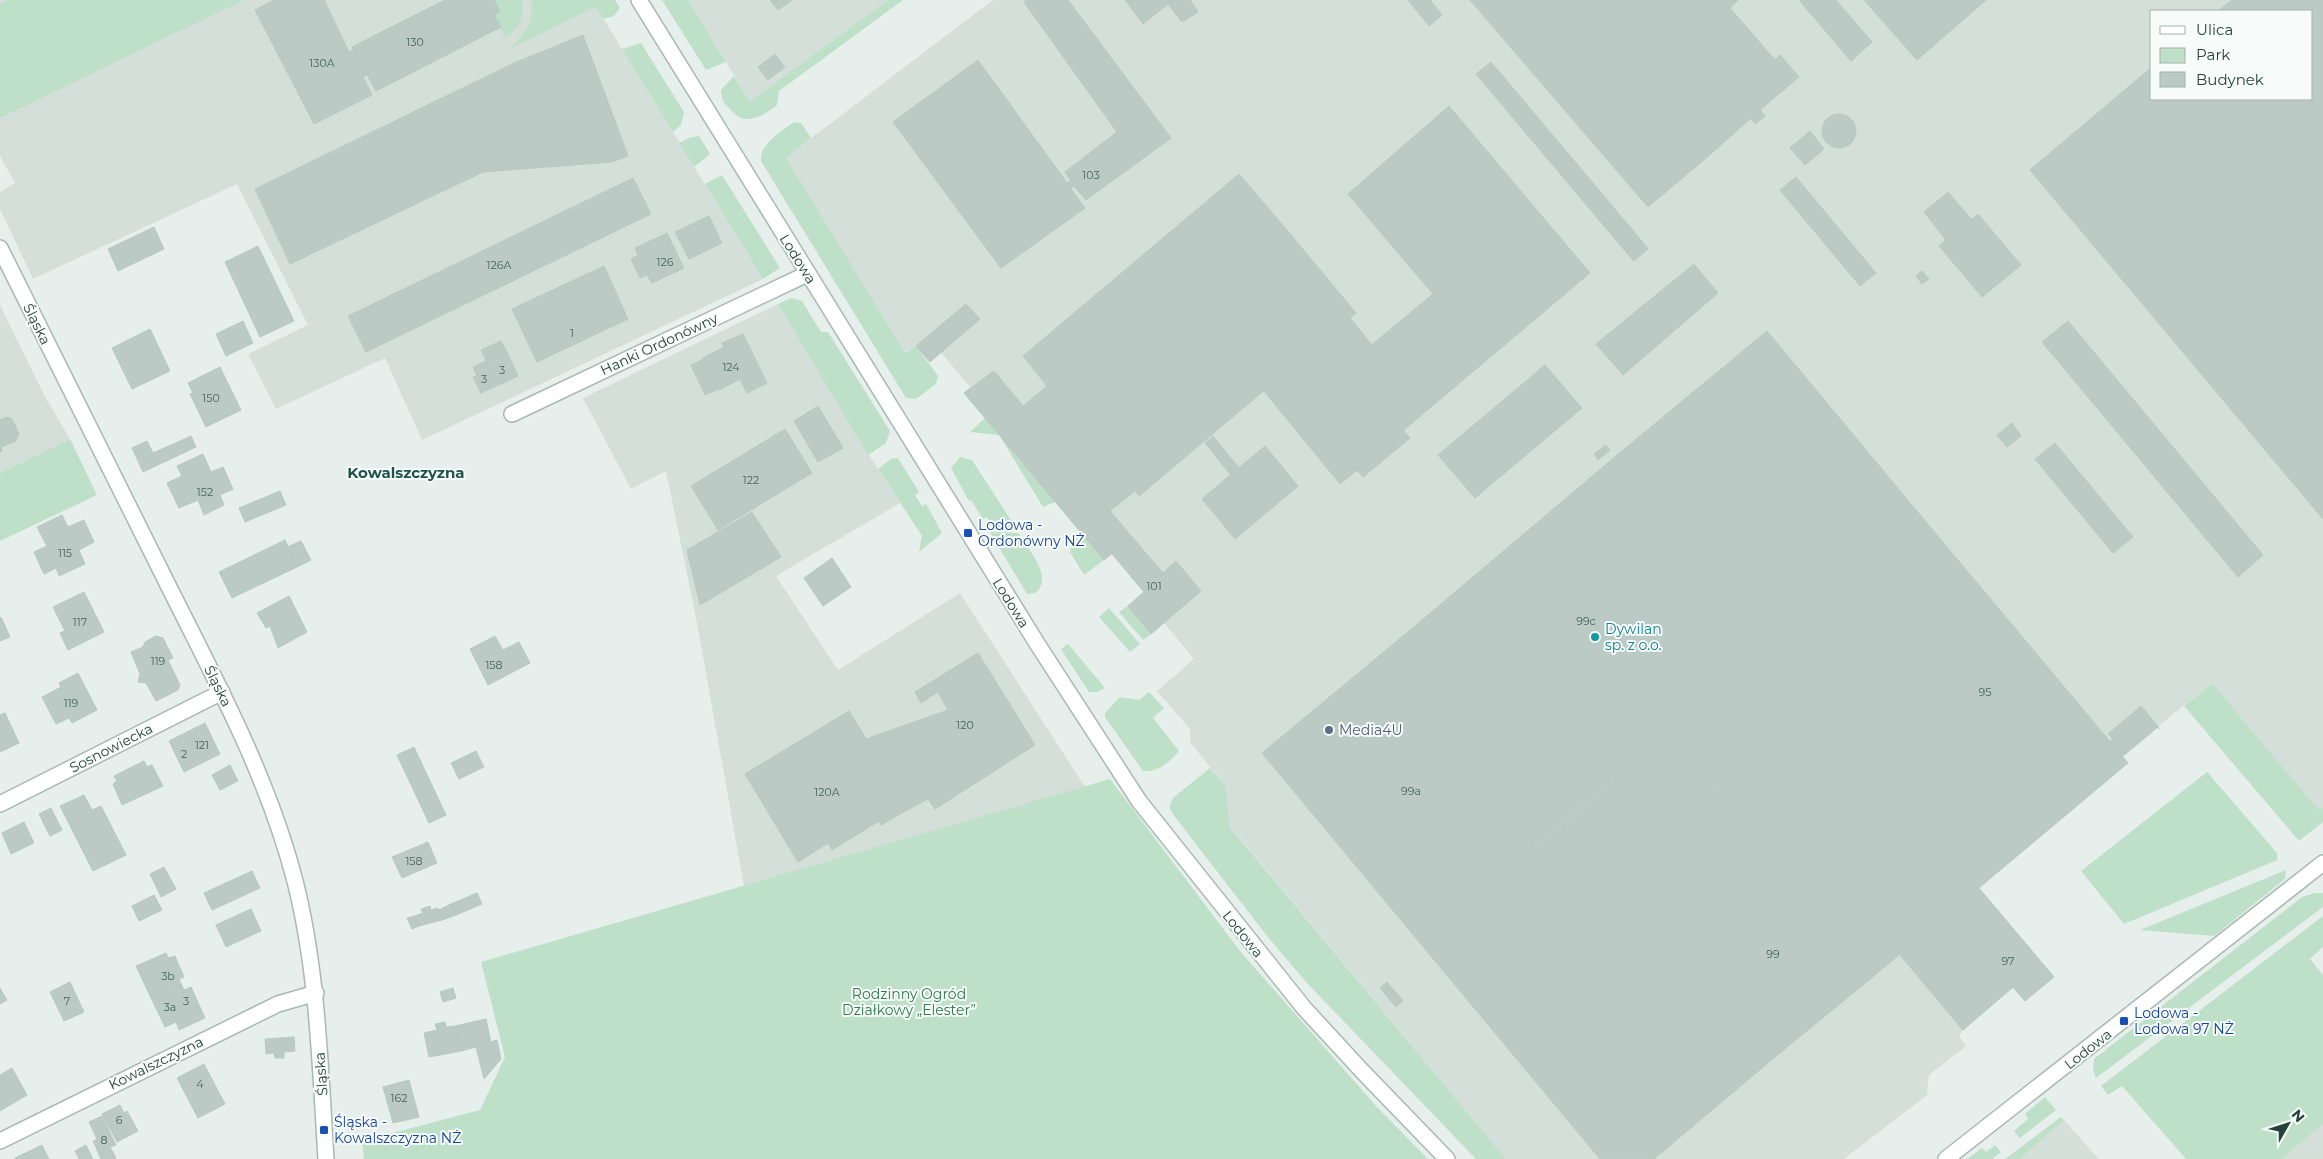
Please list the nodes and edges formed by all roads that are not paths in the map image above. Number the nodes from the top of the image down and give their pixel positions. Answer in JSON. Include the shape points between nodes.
{"nodes":[{"id":1,"x":639,"y":0,"type":"edge"},
{"id":2,"x":0,"y":248,"type":"edge"},
{"id":3,"x":807,"y":274,"type":"junction"},
{"id":4,"x":512,"y":414,"type":"dead end"},
{"id":5,"x":222,"y":692,"type":"junction"},
{"id":6,"x":0,"y":804,"type":"edge"},
{"id":7,"x":2323,"y":863,"type":"edge"},
{"id":8,"x":316,"y":993,"type":"junction"},
{"id":9,"x":0,"y":1141,"type":"edge"},
{"id":10,"x":326,"y":1159,"type":"edge"},
{"id":11,"x":1447,"y":1159,"type":"edge"},
{"id":12,"x":1946,"y":1159,"type":"edge"}],
"edges":[{"from":1,"to":3,"type":"street","name":"Lodowa"},
{"from":2,"to":5,"type":"street","name":"Śląska"},
{"from":3,"to":4,"type":"street","name":"Hanki Ordonówny"},
{"from":3,"to":11,"type":"street","name":"Lodowa","via":[[1084,719],[1139,801],[1304,1008]]},
{"from":5,"to":6,"type":"street","name":"Sosnowiecka"},
{"from":5,"to":8,"type":"street","name":"Śląska","via":[[256,766],[284,843],[304,917]]},
{"from":7,"to":12,"type":"street","name":"Lodowa"},
{"from":8,"to":9,"type":"street","name":"Kowalszczyzna","via":[[271,1007]]},
{"from":8,"to":10,"type":"street","name":"Śląska"}]}
